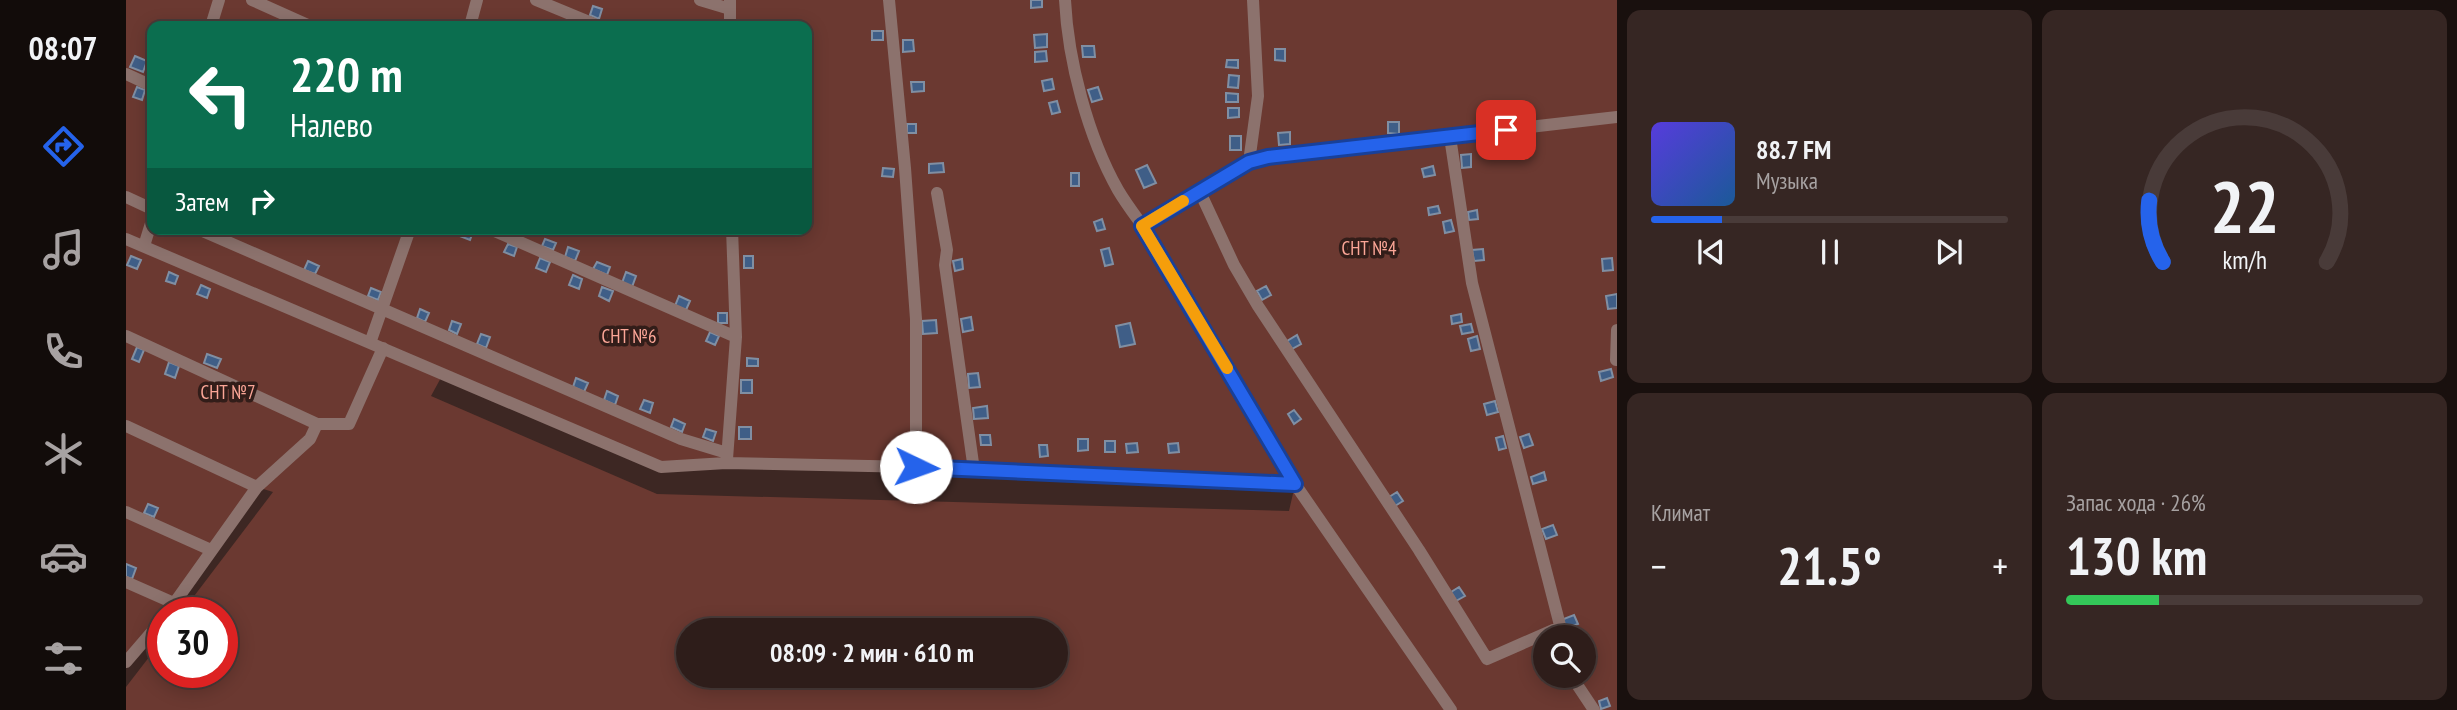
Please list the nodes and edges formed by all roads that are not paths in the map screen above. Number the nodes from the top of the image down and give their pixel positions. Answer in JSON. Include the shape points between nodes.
{"nodes":[{"id":1,"x":219,"y":0,"type":"edge"},
{"id":2,"x":251,"y":0,"type":"edge"},
{"id":3,"x":477,"y":0,"type":"edge"},
{"id":4,"x":536,"y":0,"type":"edge"},
{"id":5,"x":700,"y":0,"type":"edge"},
{"id":6,"x":889,"y":0,"type":"edge"},
{"id":7,"x":1065,"y":0,"type":"edge"},
{"id":8,"x":1253,"y":0,"type":"edge"},
{"id":9,"x":730,"y":5,"type":"edge"},
{"id":10,"x":213,"y":21,"type":"edge"},
{"id":11,"x":299,"y":21,"type":"edge"},
{"id":12,"x":471,"y":21,"type":"edge"},
{"id":13,"x":587,"y":21,"type":"edge"},
{"id":14,"x":126,"y":74,"type":"edge"},
{"id":15,"x":147,"y":84,"type":"edge"},
{"id":16,"x":1617,"y":117,"type":"edge"},
{"id":17,"x":1450,"y":137,"type":"junction"},
{"id":18,"x":1249,"y":162,"type":"junction"},
{"id":19,"x":1199,"y":192,"type":"junction"},
{"id":20,"x":937,"y":193,"type":"dead end"},
{"id":21,"x":126,"y":197,"type":"edge"},
{"id":22,"x":147,"y":207,"type":"edge"},
{"id":23,"x":1142,"y":226,"type":"junction"},
{"id":24,"x":147,"y":235,"type":"edge"},
{"id":25,"x":212,"y":235,"type":"edge"},
{"id":26,"x":408,"y":235,"type":"edge"},
{"id":27,"x":504,"y":235,"type":"edge"},
{"id":28,"x":732,"y":235,"type":"edge"},
{"id":29,"x":126,"y":239,"type":"edge"},
{"id":30,"x":144,"y":246,"type":"junction"},
{"id":31,"x":382,"y":309,"type":"junction"},
{"id":32,"x":1617,"y":330,"type":"edge"},
{"id":33,"x":126,"y":336,"type":"edge"},
{"id":34,"x":736,"y":337,"type":"junction"},
{"id":35,"x":370,"y":343,"type":"junction"},
{"id":36,"x":383,"y":348,"type":"junction"},
{"id":37,"x":1616,"y":360,"type":"edge"},
{"id":38,"x":317,"y":424,"type":"junction"},
{"id":39,"x":126,"y":426,"type":"edge"},
{"id":40,"x":727,"y":458,"type":"junction"},
{"id":41,"x":916,"y":467,"type":"junction"},
{"id":42,"x":974,"y":470,"type":"junction"},
{"id":43,"x":1295,"y":484,"type":"junction"},
{"id":44,"x":257,"y":487,"type":"junction"},
{"id":45,"x":126,"y":512,"type":"edge"},
{"id":46,"x":211,"y":550,"type":"junction"},
{"id":47,"x":126,"y":582,"type":"edge"},
{"id":48,"x":153,"y":597,"type":"edge"},
{"id":49,"x":179,"y":597,"type":"edge"},
{"id":50,"x":1560,"y":625,"type":"edge"},
{"id":51,"x":147,"y":638,"type":"edge"},
{"id":52,"x":1533,"y":642,"type":"edge"},
{"id":53,"x":126,"y":662,"type":"edge"},
{"id":54,"x":1579,"y":688,"type":"edge"},
{"id":55,"x":1451,"y":710,"type":"edge"},
{"id":56,"x":1594,"y":710,"type":"edge"}],
"edges":[{"from":1,"to":10,"type":"street"},
{"from":2,"to":11,"type":"street"},
{"from":3,"to":12,"type":"street"},
{"from":4,"to":13,"type":"street"},
{"from":5,"to":9,"type":"street"},
{"from":6,"to":41,"type":"street","via":[[916,319]]},
{"from":7,"to":23,"type":"street","via":[[1074,73],[1090,122],[1118,189]]},
{"from":8,"to":18,"type":"street","via":[[1258,96]]},
{"from":14,"to":15,"type":"street"},
{"from":16,"to":17,"type":"street"},
{"from":17,"to":18,"type":"street"},
{"from":17,"to":50,"type":"street","via":[[1472,283]]},
{"from":18,"to":19,"type":"street"},
{"from":19,"to":23,"type":"street"},
{"from":19,"to":52,"type":"street","via":[[1258,306],[1487,659]]},
{"from":20,"to":42,"type":"street"},
{"from":21,"to":22,"type":"street"},
{"from":23,"to":43,"type":"street"},
{"from":24,"to":30,"type":"street"},
{"from":25,"to":31,"type":"street"},
{"from":26,"to":31,"type":"street"},
{"from":27,"to":34,"type":"street"},
{"from":28,"to":34,"type":"street"},
{"from":29,"to":30,"type":"street"},
{"from":30,"to":35,"type":"street"},
{"from":31,"to":35,"type":"street"},
{"from":31,"to":40,"type":"street"},
{"from":32,"to":37,"type":"street"},
{"from":33,"to":38,"type":"street"},
{"from":34,"to":40,"type":"street"},
{"from":35,"to":36,"type":"street"},
{"from":36,"to":38,"type":"street","via":[[349,424]]},
{"from":36,"to":40,"type":"street","via":[[661,467]]},
{"from":38,"to":44,"type":"street","via":[[310,439]]},
{"from":39,"to":44,"type":"street"},
{"from":40,"to":41,"type":"street"},
{"from":41,"to":42,"type":"street"},
{"from":42,"to":43,"type":"street"},
{"from":43,"to":55,"type":"street"},
{"from":44,"to":46,"type":"street"},
{"from":45,"to":46,"type":"street"},
{"from":46,"to":49,"type":"street"},
{"from":47,"to":48,"type":"street"},
{"from":51,"to":53,"type":"street"},
{"from":54,"to":56,"type":"street"}]}
